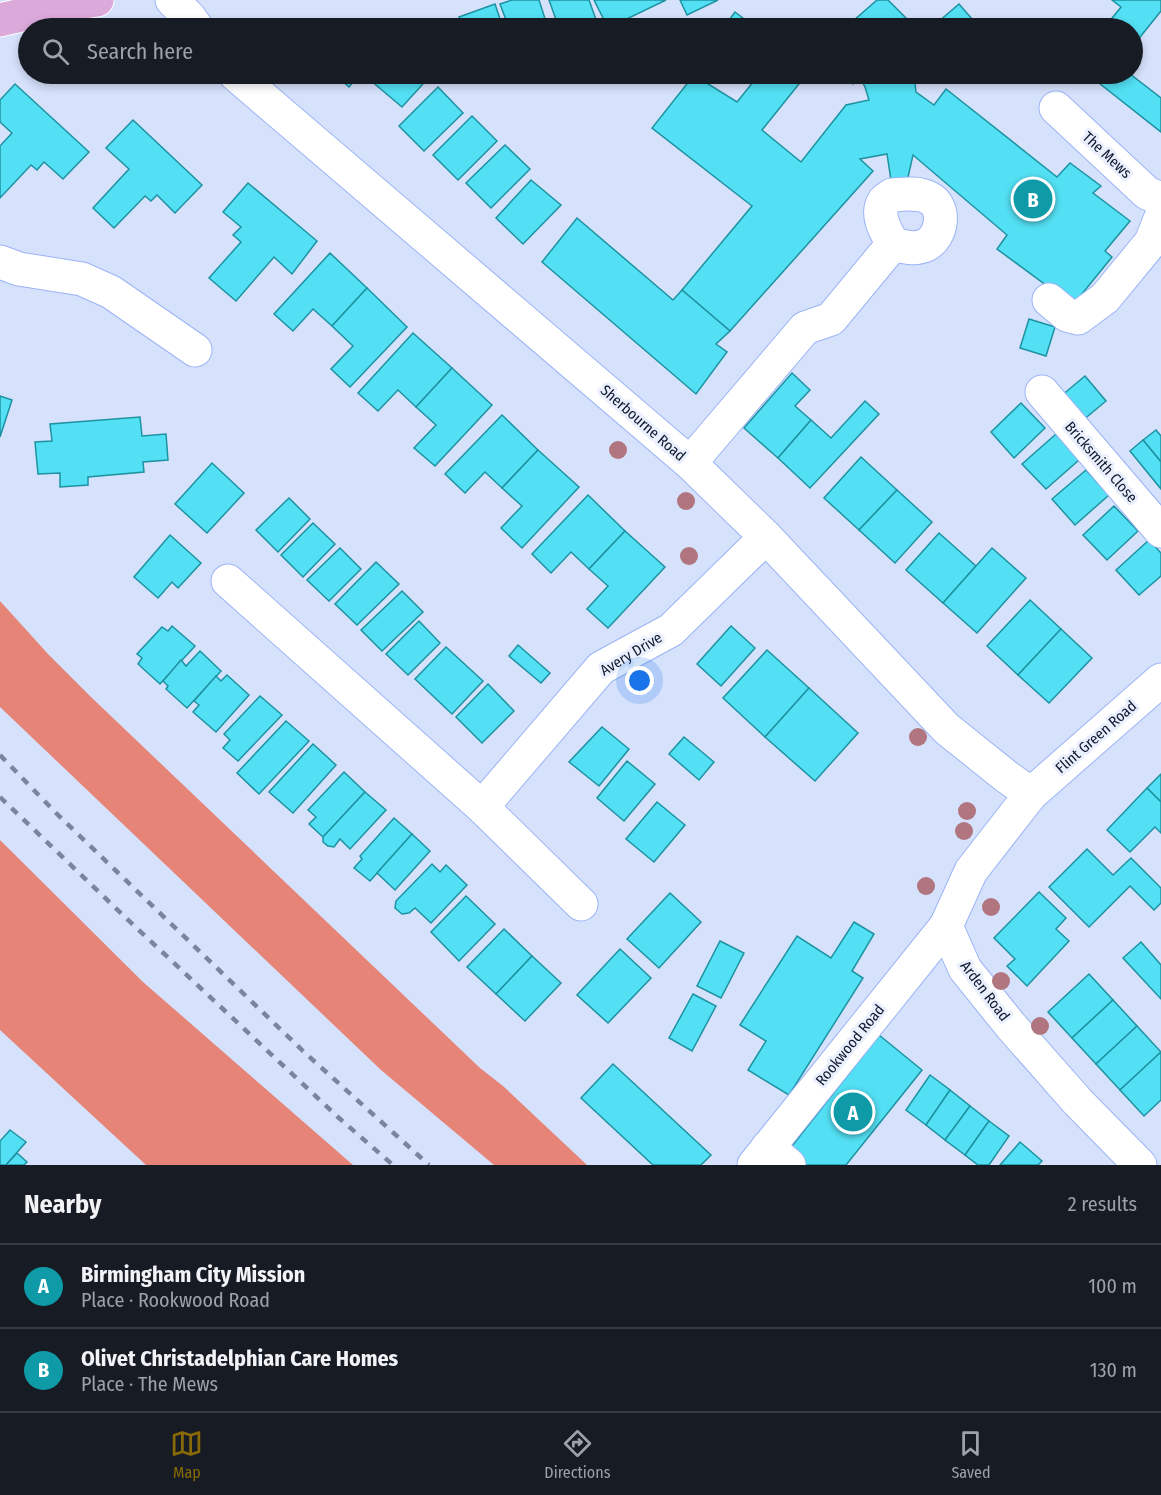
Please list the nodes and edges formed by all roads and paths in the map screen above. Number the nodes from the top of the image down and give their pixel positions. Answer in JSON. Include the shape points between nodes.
{"nodes":[{"id":1,"x":96,"y":0,"type":"edge"},
{"id":2,"x":172,"y":0,"type":"edge"},
{"id":3,"x":66,"y":3,"type":"edge"},
{"id":4,"x":190,"y":18,"type":"edge"},
{"id":5,"x":0,"y":20,"type":"edge"},
{"id":6,"x":247,"y":84,"type":"edge"},
{"id":7,"x":1056,"y":108,"type":"dead end"},
{"id":8,"x":1161,"y":199,"type":"edge"},
{"id":9,"x":1161,"y":217,"type":"edge"},
{"id":10,"x":894,"y":244,"type":"dead end"},
{"id":11,"x":0,"y":262,"type":"edge"},
{"id":12,"x":1049,"y":300,"type":"dead end"},
{"id":13,"x":195,"y":350,"type":"dead end"},
{"id":14,"x":1042,"y":392,"type":"dead end"},
{"id":15,"x":690,"y":463,"type":"junction"},
{"id":16,"x":1161,"y":531,"type":"edge"},
{"id":17,"x":766,"y":537,"type":"junction"},
{"id":18,"x":228,"y":581,"type":"dead end"},
{"id":19,"x":1161,"y":680,"type":"edge"},
{"id":20,"x":1031,"y":794,"type":"junction"},
{"id":21,"x":482,"y":807,"type":"junction"},
{"id":22,"x":581,"y":904,"type":"dead end"},
{"id":23,"x":946,"y":926,"type":"junction"},
{"id":24,"x":770,"y":1159,"type":"edge"},
{"id":25,"x":1140,"y":1165,"type":"edge"}],
"edges":[{"from":1,"to":3,"type":"main road"},
{"from":2,"to":4,"type":"street"},
{"from":3,"to":5,"type":"main road"},
{"from":6,"to":15,"type":"street","name":"Sherbourne Road"},
{"from":7,"to":8,"type":"street","name":"The Mews","via":[[1147,193]]},
{"from":9,"to":12,"type":"street","via":[[1151,242],[1105,298],[1078,318],[1067,315]]},
{"from":10,"to":15,"type":"street","via":[[831,318],[806,328]]},
{"from":11,"to":13,"type":"street","via":[[82,279],[111,292]]},
{"from":14,"to":16,"type":"street","name":"Bricksmith Close"},
{"from":15,"to":17,"type":"street","name":"Sherbourne Road"},
{"from":17,"to":20,"type":"street","name":"Sherbourne Road","via":[[947,729]]},
{"from":17,"to":21,"type":"street","name":"Avery Drive","via":[[671,630],[601,668]]},
{"from":18,"to":21,"type":"street"},
{"from":19,"to":20,"type":"street","name":"Flint Green Road"},
{"from":20,"to":23,"type":"street","via":[[971,871]]},
{"from":21,"to":22,"type":"street"},
{"from":23,"to":24,"type":"street","name":"Rookwood Road"},
{"from":23,"to":25,"type":"street","name":"Arden Road","via":[[965,969],[1011,1026]]}]}
